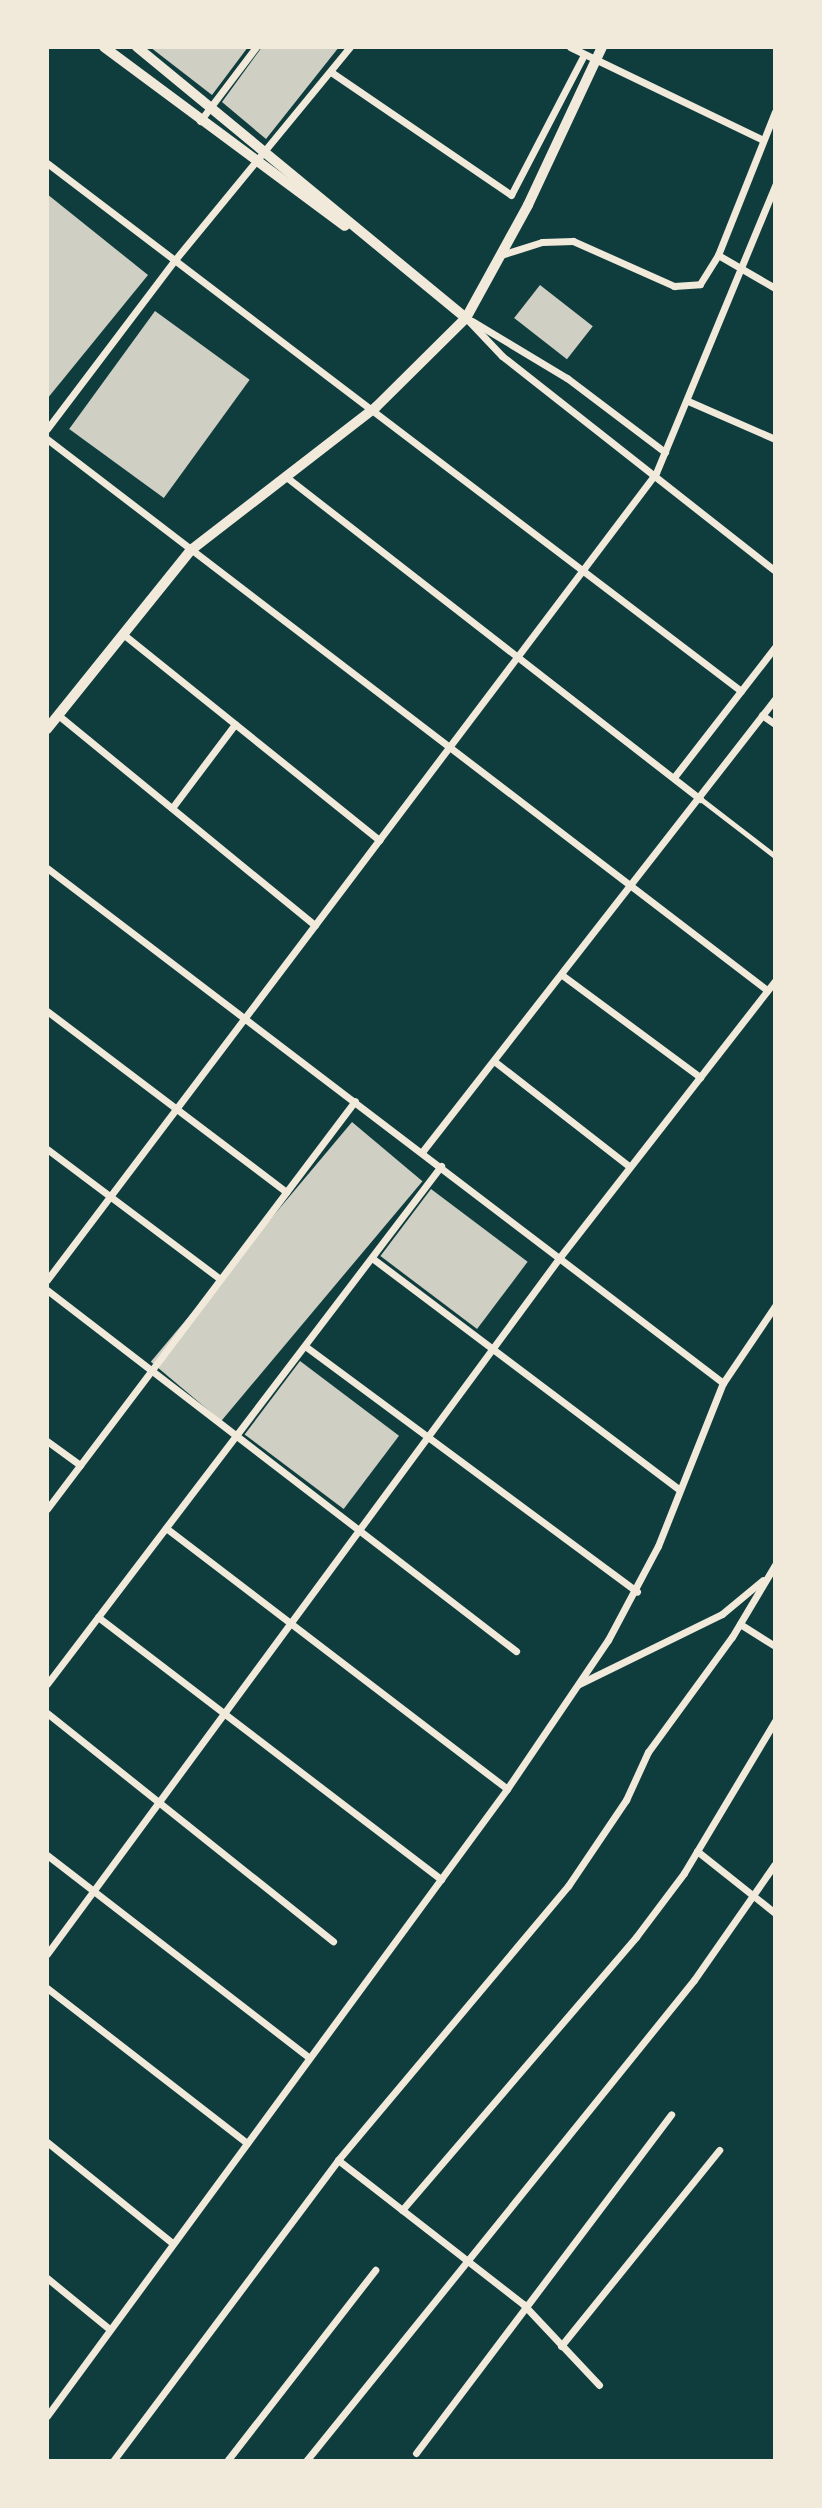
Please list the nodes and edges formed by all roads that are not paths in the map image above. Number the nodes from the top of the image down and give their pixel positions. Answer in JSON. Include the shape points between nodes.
{"nodes":[{"id":1,"x":136,"y":47,"type":"edge"},
{"id":2,"x":256,"y":47,"type":"edge"},
{"id":3,"x":350,"y":47,"type":"edge"},
{"id":4,"x":570,"y":47,"type":"edge"},
{"id":5,"x":602,"y":47,"type":"edge"},
{"id":6,"x":106,"y":48,"type":"edge"},
{"id":7,"x":584,"y":55,"type":"junction"},
{"id":8,"x":597,"y":59,"type":"junction"},
{"id":9,"x":331,"y":72,"type":"junction"},
{"id":10,"x":211,"y":106,"type":"junction"},
{"id":11,"x":775,"y":112,"type":"edge"},
{"id":12,"x":200,"y":121,"type":"junction"},
{"id":13,"x":763,"y":140,"type":"junction"},
{"id":14,"x":270,"y":151,"type":"junction"},
{"id":15,"x":47,"y":163,"type":"edge"},
{"id":16,"x":258,"y":166,"type":"junction"},
{"id":17,"x":775,"y":185,"type":"edge"},
{"id":18,"x":384,"y":253,"type":"junction"},
{"id":19,"x":718,"y":255,"type":"junction"},
{"id":20,"x":500,"y":256,"type":"junction"},
{"id":21,"x":174,"y":261,"type":"junction"},
{"id":22,"x":738,"y":272,"type":"junction"},
{"id":23,"x":775,"y":288,"type":"edge"},
{"id":24,"x":466,"y":318,"type":"junction"},
{"id":25,"x":688,"y":401,"type":"junction"},
{"id":26,"x":376,"y":407,"type":"junction"},
{"id":27,"x":47,"y":429,"type":"edge"},
{"id":28,"x":47,"y":439,"type":"edge"},
{"id":29,"x":775,"y":439,"type":"edge"},
{"id":30,"x":666,"y":452,"type":"junction"},
{"id":31,"x":656,"y":473,"type":"junction"},
{"id":32,"x":285,"y":476,"type":"junction"},
{"id":33,"x":191,"y":551,"type":"junction"},
{"id":34,"x":583,"y":569,"type":"junction"},
{"id":35,"x":775,"y":571,"type":"edge"},
{"id":36,"x":123,"y":634,"type":"junction"},
{"id":37,"x":775,"y":647,"type":"edge"},
{"id":38,"x":516,"y":658,"type":"junction"},
{"id":39,"x":741,"y":691,"type":"junction"},
{"id":40,"x":775,"y":699,"type":"edge"},
{"id":41,"x":58,"y":715,"type":"junction"},
{"id":42,"x":762,"y":715,"type":"junction"},
{"id":43,"x":234,"y":724,"type":"junction"},
{"id":44,"x":775,"y":724,"type":"edge"},
{"id":45,"x":47,"y":729,"type":"edge"},
{"id":46,"x":448,"y":749,"type":"junction"},
{"id":47,"x":675,"y":776,"type":"junction"},
{"id":48,"x":701,"y":799,"type":"junction"},
{"id":49,"x":172,"y":808,"type":"junction"},
{"id":50,"x":379,"y":840,"type":"junction"},
{"id":51,"x":775,"y":856,"type":"edge"},
{"id":52,"x":47,"y":868,"type":"edge"},
{"id":53,"x":630,"y":889,"type":"junction"},
{"id":54,"x":315,"y":925,"type":"junction"},
{"id":55,"x":562,"y":975,"type":"junction"},
{"id":56,"x":775,"y":981,"type":"edge"},
{"id":57,"x":767,"y":990,"type":"junction"},
{"id":58,"x":47,"y":1011,"type":"edge"},
{"id":59,"x":246,"y":1017,"type":"junction"},
{"id":60,"x":494,"y":1061,"type":"junction"},
{"id":61,"x":700,"y":1077,"type":"junction"},
{"id":62,"x":355,"y":1101,"type":"junction"},
{"id":63,"x":176,"y":1109,"type":"junction"},
{"id":64,"x":47,"y":1149,"type":"edge"},
{"id":65,"x":422,"y":1152,"type":"junction"},
{"id":66,"x":441,"y":1166,"type":"junction"},
{"id":67,"x":630,"y":1167,"type":"junction"},
{"id":68,"x":286,"y":1192,"type":"junction"},
{"id":69,"x":110,"y":1196,"type":"junction"},
{"id":70,"x":560,"y":1257,"type":"junction"},
{"id":71,"x":372,"y":1258,"type":"junction"},
{"id":72,"x":220,"y":1279,"type":"junction"},
{"id":73,"x":47,"y":1280,"type":"edge"},
{"id":74,"x":47,"y":1290,"type":"edge"},
{"id":75,"x":775,"y":1306,"type":"edge"},
{"id":76,"x":305,"y":1346,"type":"junction"},
{"id":77,"x":493,"y":1348,"type":"junction"},
{"id":78,"x":151,"y":1371,"type":"junction"},
{"id":79,"x":723,"y":1383,"type":"junction"},
{"id":80,"x":235,"y":1437,"type":"junction"},
{"id":81,"x":427,"y":1438,"type":"junction"},
{"id":82,"x":47,"y":1441,"type":"edge"},
{"id":83,"x":80,"y":1465,"type":"junction"},
{"id":84,"x":679,"y":1489,"type":"junction"},
{"id":85,"x":47,"y":1508,"type":"edge"},
{"id":86,"x":166,"y":1528,"type":"junction"},
{"id":87,"x":357,"y":1533,"type":"junction"},
{"id":88,"x":775,"y":1564,"type":"edge"},
{"id":89,"x":767,"y":1576,"type":"junction"},
{"id":90,"x":637,"y":1592,"type":"junction"},
{"id":91,"x":99,"y":1617,"type":"junction"},
{"id":92,"x":740,"y":1624,"type":"junction"},
{"id":93,"x":288,"y":1626,"type":"junction"},
{"id":94,"x":775,"y":1646,"type":"edge"},
{"id":95,"x":516,"y":1651,"type":"dead end"},
{"id":96,"x":47,"y":1684,"type":"edge"},
{"id":97,"x":579,"y":1684,"type":"junction"},
{"id":98,"x":47,"y":1713,"type":"edge"},
{"id":99,"x":222,"y":1716,"type":"junction"},
{"id":100,"x":775,"y":1721,"type":"edge"},
{"id":101,"x":507,"y":1789,"type":"junction"},
{"id":102,"x":160,"y":1801,"type":"junction"},
{"id":103,"x":697,"y":1851,"type":"junction"},
{"id":104,"x":47,"y":1855,"type":"edge"},
{"id":105,"x":775,"y":1864,"type":"edge"},
{"id":106,"x":441,"y":1879,"type":"junction"},
{"id":107,"x":94,"y":1890,"type":"junction"},
{"id":108,"x":753,"y":1895,"type":"junction"},
{"id":109,"x":775,"y":1913,"type":"edge"},
{"id":110,"x":333,"y":1941,"type":"dead end"},
{"id":111,"x":47,"y":1954,"type":"edge"},
{"id":112,"x":47,"y":1988,"type":"edge"},
{"id":113,"x":307,"y":2056,"type":"junction"},
{"id":114,"x":671,"y":2114,"type":"dead end"},
{"id":115,"x":47,"y":2143,"type":"edge"},
{"id":116,"x":247,"y":2143,"type":"junction"},
{"id":117,"x":719,"y":2150,"type":"dead end"},
{"id":118,"x":338,"y":2160,"type":"junction"},
{"id":119,"x":402,"y":2210,"type":"junction"},
{"id":120,"x":171,"y":2242,"type":"junction"},
{"id":121,"x":465,"y":2260,"type":"junction"},
{"id":122,"x":375,"y":2270,"type":"dead end"},
{"id":123,"x":47,"y":2278,"type":"edge"},
{"id":124,"x":523,"y":2304,"type":"junction"},
{"id":125,"x":108,"y":2328,"type":"junction"},
{"id":126,"x":561,"y":2346,"type":"junction"},
{"id":127,"x":599,"y":2385,"type":"dead end"},
{"id":128,"x":48,"y":2413,"type":"edge"},
{"id":129,"x":416,"y":2453,"type":"dead end"},
{"id":130,"x":113,"y":2461,"type":"edge"},
{"id":131,"x":227,"y":2461,"type":"edge"},
{"id":132,"x":306,"y":2461,"type":"edge"}],
"edges":[{"from":1,"to":10,"type":"street"},
{"from":2,"to":10,"type":"street"},
{"from":3,"to":9,"type":"street"},
{"from":4,"to":7,"type":"street"},
{"from":5,"to":8,"type":"street"},
{"from":6,"to":12,"type":"street"},
{"from":7,"to":8,"type":"street"},
{"from":7,"to":9,"type":"street","via":[[511,195]]},
{"from":8,"to":13,"type":"street"},
{"from":8,"to":20,"type":"street"},
{"from":9,"to":14,"type":"street"},
{"from":10,"to":12,"type":"street"},
{"from":10,"to":14,"type":"street"},
{"from":11,"to":13,"type":"street"},
{"from":12,"to":16,"type":"street"},
{"from":13,"to":19,"type":"street"},
{"from":14,"to":16,"type":"street"},
{"from":14,"to":18,"type":"street"},
{"from":15,"to":21,"type":"street"},
{"from":16,"to":18,"type":"street"},
{"from":16,"to":21,"type":"street"},
{"from":17,"to":22,"type":"street"},
{"from":18,"to":24,"type":"street"},
{"from":19,"to":20,"type":"street","via":[[700,284],[689,287],[674,286],[573,241],[542,242]]},
{"from":19,"to":22,"type":"street"},
{"from":20,"to":24,"type":"street"},
{"from":21,"to":26,"type":"street"},
{"from":21,"to":27,"type":"street"},
{"from":22,"to":23,"type":"street"},
{"from":22,"to":25,"type":"street"},
{"from":24,"to":26,"type":"street"},
{"from":24,"to":30,"type":"street","via":[[566,378]]},
{"from":24,"to":31,"type":"street","via":[[502,356]]},
{"from":25,"to":29,"type":"street"},
{"from":25,"to":30,"type":"street"},
{"from":26,"to":32,"type":"street"},
{"from":26,"to":34,"type":"street"},
{"from":28,"to":33,"type":"street"},
{"from":30,"to":31,"type":"street"},
{"from":31,"to":34,"type":"street"},
{"from":31,"to":35,"type":"street"},
{"from":32,"to":33,"type":"street"},
{"from":32,"to":38,"type":"street"},
{"from":33,"to":36,"type":"street"},
{"from":33,"to":46,"type":"street"},
{"from":34,"to":38,"type":"street"},
{"from":34,"to":39,"type":"street"},
{"from":36,"to":41,"type":"street"},
{"from":36,"to":43,"type":"street"},
{"from":37,"to":39,"type":"street"},
{"from":38,"to":46,"type":"street"},
{"from":38,"to":47,"type":"street"},
{"from":39,"to":47,"type":"street"},
{"from":40,"to":42,"type":"street"},
{"from":41,"to":45,"type":"street"},
{"from":41,"to":49,"type":"street"},
{"from":42,"to":44,"type":"street"},
{"from":42,"to":48,"type":"street"},
{"from":43,"to":49,"type":"street"},
{"from":43,"to":50,"type":"street"},
{"from":46,"to":50,"type":"street"},
{"from":46,"to":53,"type":"street"},
{"from":47,"to":48,"type":"street"},
{"from":48,"to":51,"type":"lane"},
{"from":48,"to":53,"type":"street"},
{"from":49,"to":54,"type":"street"},
{"from":50,"to":54,"type":"street"},
{"from":52,"to":59,"type":"street"},
{"from":53,"to":55,"type":"street"},
{"from":53,"to":57,"type":"street"},
{"from":54,"to":59,"type":"street"},
{"from":55,"to":60,"type":"street"},
{"from":55,"to":61,"type":"street"},
{"from":56,"to":57,"type":"street"},
{"from":57,"to":61,"type":"street"},
{"from":58,"to":63,"type":"street"},
{"from":59,"to":62,"type":"street"},
{"from":59,"to":63,"type":"street"},
{"from":60,"to":65,"type":"street"},
{"from":60,"to":67,"type":"street"},
{"from":61,"to":67,"type":"street"},
{"from":62,"to":65,"type":"street"},
{"from":62,"to":68,"type":"street"},
{"from":63,"to":68,"type":"street"},
{"from":63,"to":69,"type":"street"},
{"from":64,"to":69,"type":"street"},
{"from":65,"to":66,"type":"street"},
{"from":66,"to":70,"type":"street"},
{"from":66,"to":71,"type":"street"},
{"from":67,"to":70,"type":"street"},
{"from":68,"to":72,"type":"street"},
{"from":69,"to":72,"type":"street"},
{"from":69,"to":73,"type":"street"},
{"from":70,"to":77,"type":"street"},
{"from":70,"to":79,"type":"street"},
{"from":71,"to":76,"type":"street"},
{"from":71,"to":77,"type":"street"},
{"from":72,"to":78,"type":"street"},
{"from":74,"to":78,"type":"street"},
{"from":75,"to":79,"type":"street"},
{"from":76,"to":80,"type":"street"},
{"from":76,"to":81,"type":"street"},
{"from":77,"to":81,"type":"street"},
{"from":77,"to":84,"type":"street"},
{"from":78,"to":80,"type":"street"},
{"from":78,"to":83,"type":"street"},
{"from":79,"to":84,"type":"street"},
{"from":80,"to":86,"type":"street"},
{"from":80,"to":87,"type":"street"},
{"from":81,"to":87,"type":"street"},
{"from":81,"to":90,"type":"street"},
{"from":82,"to":83,"type":"street"},
{"from":83,"to":85,"type":"street"},
{"from":84,"to":90,"type":"street"},
{"from":86,"to":91,"type":"street"},
{"from":86,"to":93,"type":"street"},
{"from":87,"to":93,"type":"street"},
{"from":87,"to":95,"type":"street"},
{"from":88,"to":89,"type":"street"},
{"from":89,"to":92,"type":"street"},
{"from":89,"to":97,"type":"street","via":[[722,1614]]},
{"from":90,"to":97,"type":"street"},
{"from":91,"to":96,"type":"street"},
{"from":91,"to":99,"type":"street"},
{"from":92,"to":94,"type":"street"},
{"from":92,"to":118,"type":"street","via":[[648,1752],[626,1800],[568,1886]]},
{"from":93,"to":99,"type":"street"},
{"from":93,"to":101,"type":"street","via":[[451,1741]]},
{"from":97,"to":101,"type":"street"},
{"from":98,"to":102,"type":"street"},
{"from":99,"to":102,"type":"street"},
{"from":99,"to":106,"type":"street"},
{"from":100,"to":103,"type":"street"},
{"from":101,"to":106,"type":"street"},
{"from":102,"to":107,"type":"street"},
{"from":102,"to":110,"type":"street"},
{"from":103,"to":108,"type":"street"},
{"from":103,"to":119,"type":"street","via":[[636,1937]]},
{"from":104,"to":107,"type":"street"},
{"from":105,"to":108,"type":"street"},
{"from":106,"to":113,"type":"street"},
{"from":107,"to":111,"type":"street"},
{"from":107,"to":113,"type":"street"},
{"from":108,"to":109,"type":"street"},
{"from":108,"to":121,"type":"street","via":[[694,1980]]},
{"from":112,"to":116,"type":"street"},
{"from":113,"to":116,"type":"street"},
{"from":114,"to":124,"type":"street"},
{"from":115,"to":120,"type":"street"},
{"from":116,"to":120,"type":"street"},
{"from":117,"to":126,"type":"street"},
{"from":118,"to":119,"type":"street"},
{"from":118,"to":130,"type":"street"},
{"from":119,"to":121,"type":"street"},
{"from":120,"to":125,"type":"street"},
{"from":121,"to":124,"type":"street"},
{"from":121,"to":132,"type":"street"},
{"from":122,"to":131,"type":"street"},
{"from":123,"to":125,"type":"street"},
{"from":124,"to":126,"type":"street"},
{"from":124,"to":129,"type":"street"},
{"from":125,"to":128,"type":"street"},
{"from":126,"to":127,"type":"street"}]}
